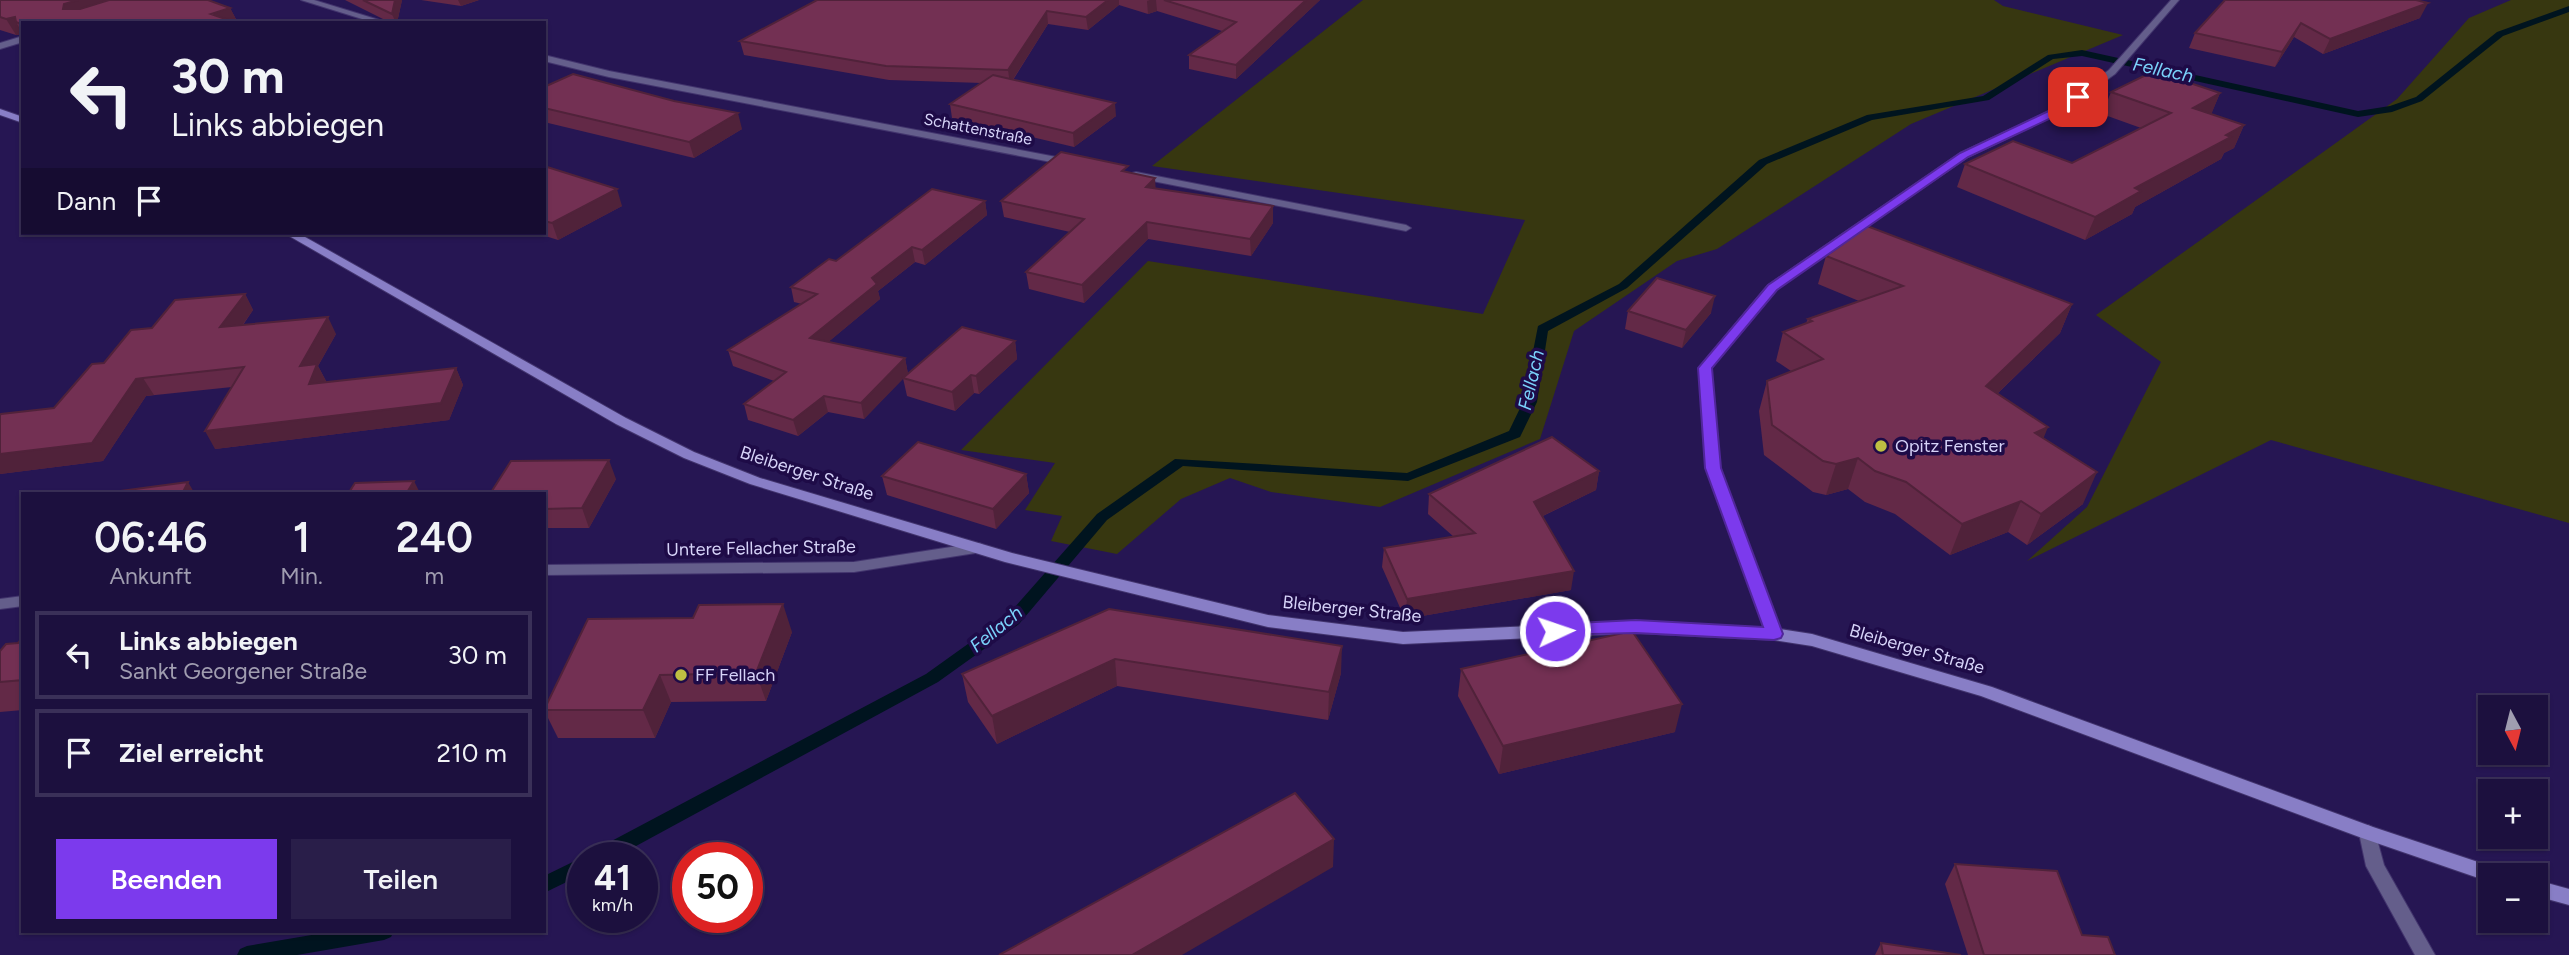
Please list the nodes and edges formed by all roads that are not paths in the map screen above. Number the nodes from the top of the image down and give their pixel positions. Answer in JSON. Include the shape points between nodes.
{"nodes":[{"id":1,"x":305,"y":0,"type":"edge"},
{"id":2,"x":2175,"y":0,"type":"edge"},
{"id":3,"x":378,"y":21,"type":"edge"},
{"id":4,"x":21,"y":40,"type":"edge"},
{"id":5,"x":0,"y":46,"type":"edge"},
{"id":6,"x":546,"y":58,"type":"edge"},
{"id":7,"x":0,"y":112,"type":"edge"},
{"id":8,"x":21,"y":119,"type":"edge"},
{"id":9,"x":1090,"y":167,"type":"edge"},
{"id":10,"x":1118,"y":172,"type":"edge"},
{"id":11,"x":1406,"y":228,"type":"dead end"},
{"id":12,"x":294,"y":235,"type":"edge"},
{"id":13,"x":977,"y":548,"type":"junction"},
{"id":14,"x":546,"y":570,"type":"edge"},
{"id":15,"x":21,"y":601,"type":"edge"},
{"id":16,"x":0,"y":604,"type":"edge"},
{"id":17,"x":1774,"y":634,"type":"junction"},
{"id":18,"x":2368,"y":833,"type":"junction"},
{"id":19,"x":2478,"y":870,"type":"edge"},
{"id":20,"x":2548,"y":891,"type":"edge"},
{"id":21,"x":2569,"y":897,"type":"edge"},
{"id":22,"x":2425,"y":955,"type":"edge"}],
"edges":[{"from":1,"to":3,"type":"street"},
{"from":2,"to":17,"type":"street","via":[[2112,72],[2061,109],[1964,155],[1772,288],[1705,368],[1713,468]]},
{"from":4,"to":5,"type":"street"},
{"from":6,"to":9,"type":"street","name":"Schattenstraße"},
{"from":7,"to":8,"type":"main road"},
{"from":10,"to":11,"type":"street"},
{"from":12,"to":13,"type":"main road","name":"Bleiberger Straße","via":[[689,455],[755,481]]},
{"from":13,"to":14,"type":"street","name":"Untere Fellacher Straße","via":[[854,567]]},
{"from":13,"to":17,"type":"main road","name":"Bleiberger Straße","via":[[1268,621],[1402,638],[1636,627]]},
{"from":15,"to":16,"type":"street"},
{"from":17,"to":18,"type":"main road","name":"Bleiberger Straße","via":[[1812,640],[1986,691]]},
{"from":18,"to":19,"type":"main road","name":"Bleiberger Straße"},
{"from":18,"to":22,"type":"street","via":[[2375,866]]},
{"from":20,"to":21,"type":"main road"}]}
